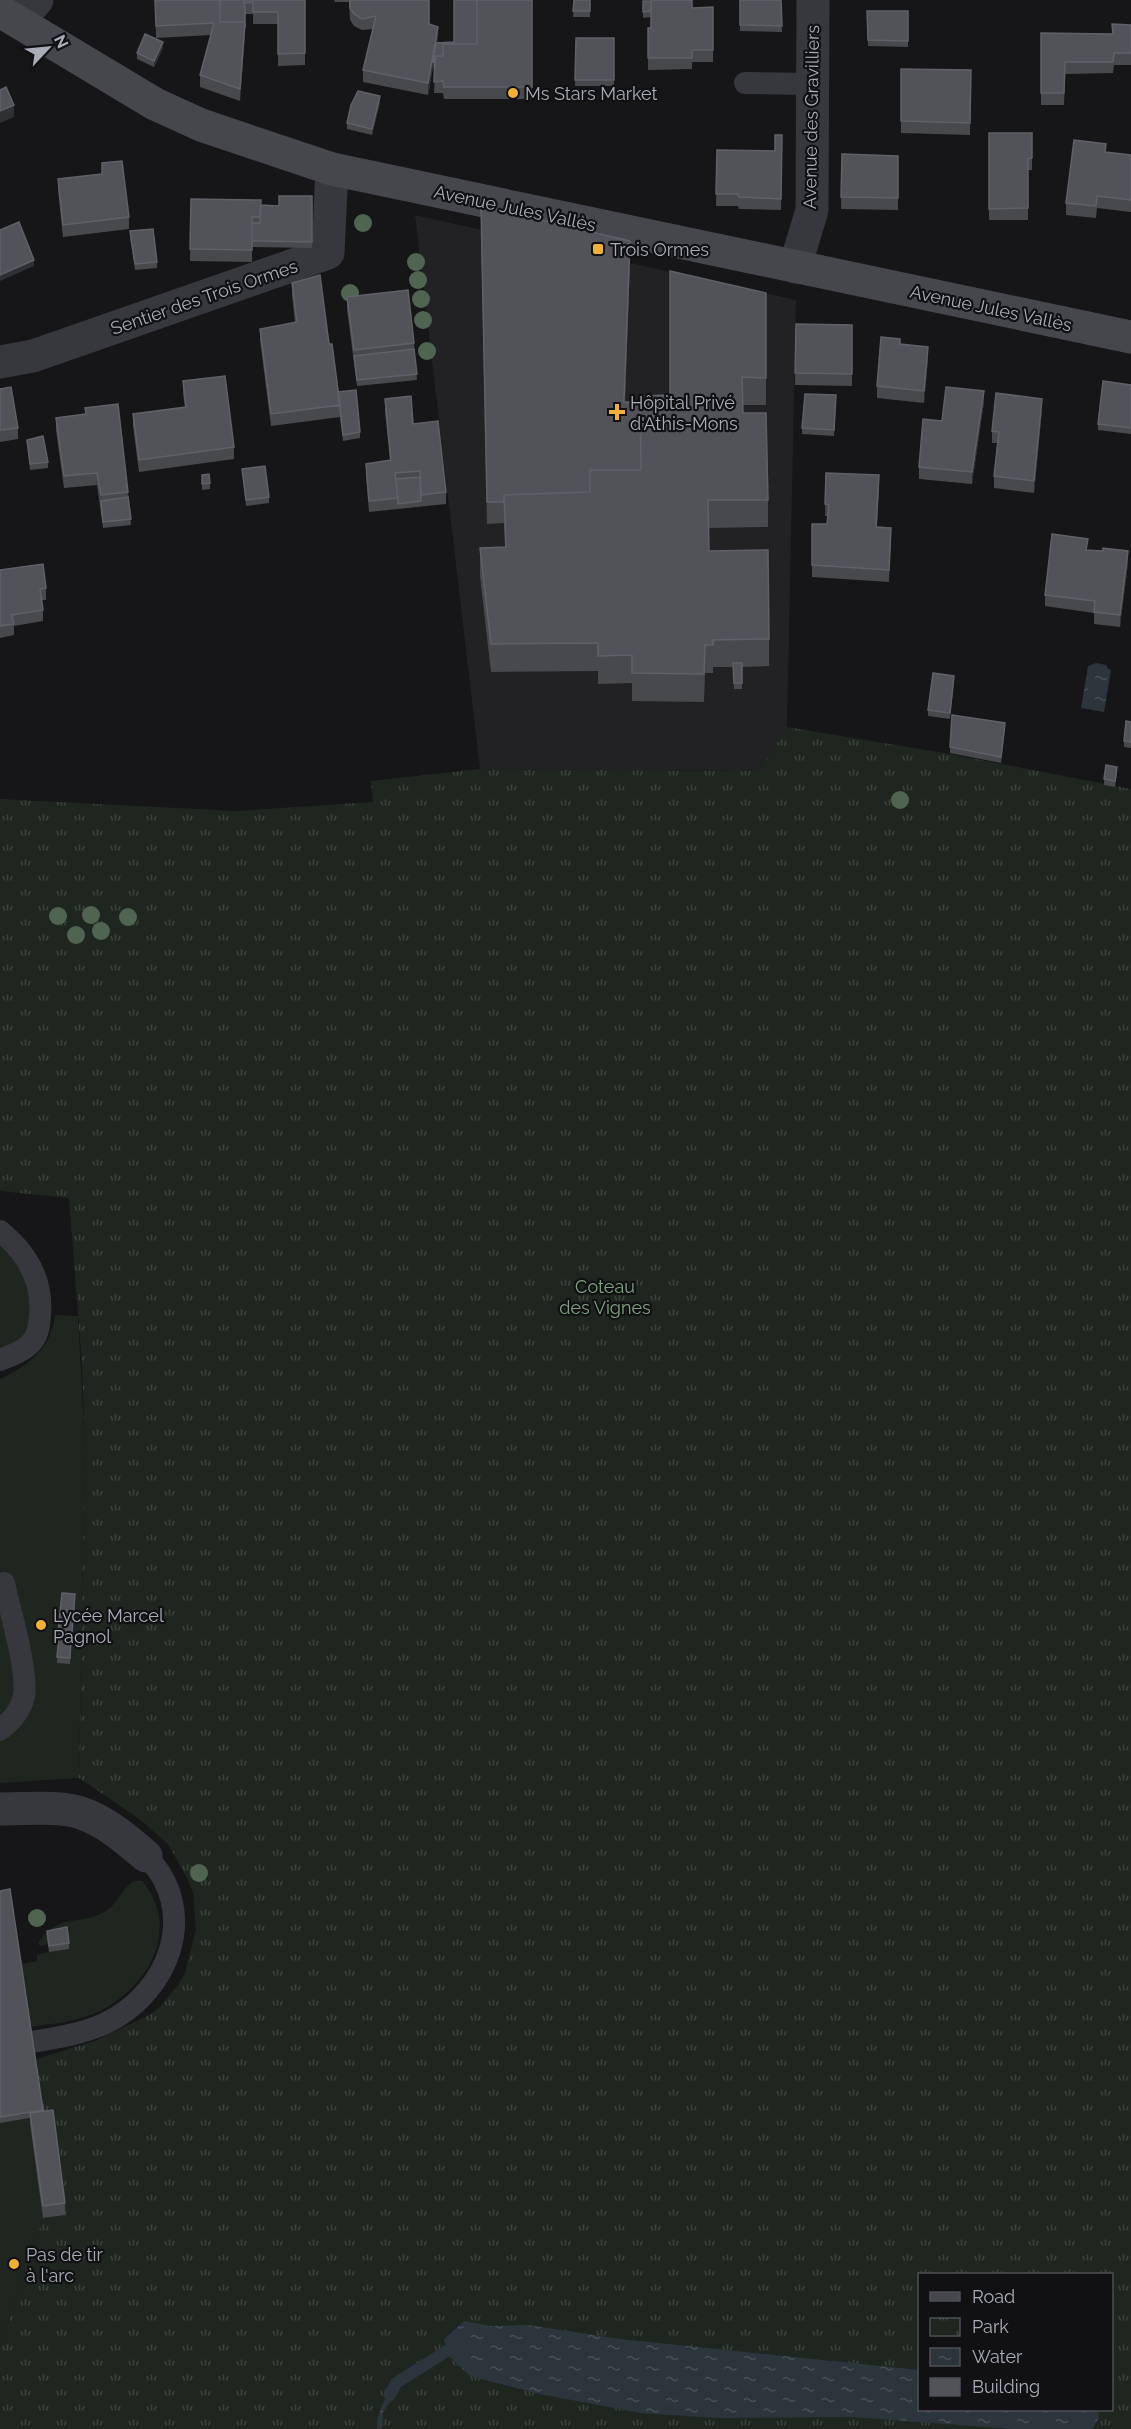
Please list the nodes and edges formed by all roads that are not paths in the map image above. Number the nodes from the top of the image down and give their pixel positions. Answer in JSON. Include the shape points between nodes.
{"nodes":[{"id":1,"x":37,"y":0,"type":"edge"},
{"id":2,"x":813,"y":0,"type":"edge"},
{"id":3,"x":0,"y":10,"type":"edge"},
{"id":4,"x":746,"y":83,"type":"dead end"},
{"id":5,"x":813,"y":84,"type":"junction"},
{"id":6,"x":332,"y":170,"type":"junction"},
{"id":7,"x":795,"y":267,"type":"junction"},
{"id":8,"x":1131,"y":337,"type":"edge"},
{"id":9,"x":0,"y":362,"type":"edge"},
{"id":10,"x":0,"y":1231,"type":"edge"},
{"id":11,"x":0,"y":1360,"type":"edge"},
{"id":12,"x":4,"y":1583,"type":"dead end"},
{"id":13,"x":0,"y":1730,"type":"edge"},
{"id":14,"x":0,"y":1809,"type":"edge"},
{"id":15,"x":146,"y":1856,"type":"joint"},
{"id":16,"x":32,"y":2042,"type":"edge"}],
"edges":[{"from":1,"to":3,"type":"street","via":[[32,6]]},
{"from":2,"to":5,"type":"street","name":"Avenue des Gravilliers"},
{"from":3,"to":6,"type":"main road","name":"Avenue Jules Vallès","via":[[155,104],[201,125]]},
{"from":4,"to":5,"type":"lane"},
{"from":5,"to":7,"type":"street","name":"Avenue des Gravilliers","via":[[812,210]]},
{"from":6,"to":7,"type":"main road","name":"Avenue Jules Vallès"},
{"from":6,"to":9,"type":"street","name":"Sentier des Trois Ormes","via":[[328,253],[33,356]]},
{"from":7,"to":8,"type":"main road","name":"Avenue Jules Vallès"},
{"from":10,"to":11,"type":"lane","via":[[17,1245],[33,1270],[41,1301],[38,1333],[29,1346]]},
{"from":12,"to":13,"type":"lane","via":[[24,1675],[24,1696],[15,1717]]},
{"from":14,"to":15,"type":"street","via":[[82,1813],[106,1824]]},
{"from":15,"to":16,"type":"lane","via":[[160,1873],[173,1912],[172,1950],[164,1969],[134,2002],[105,2024]]}]}
